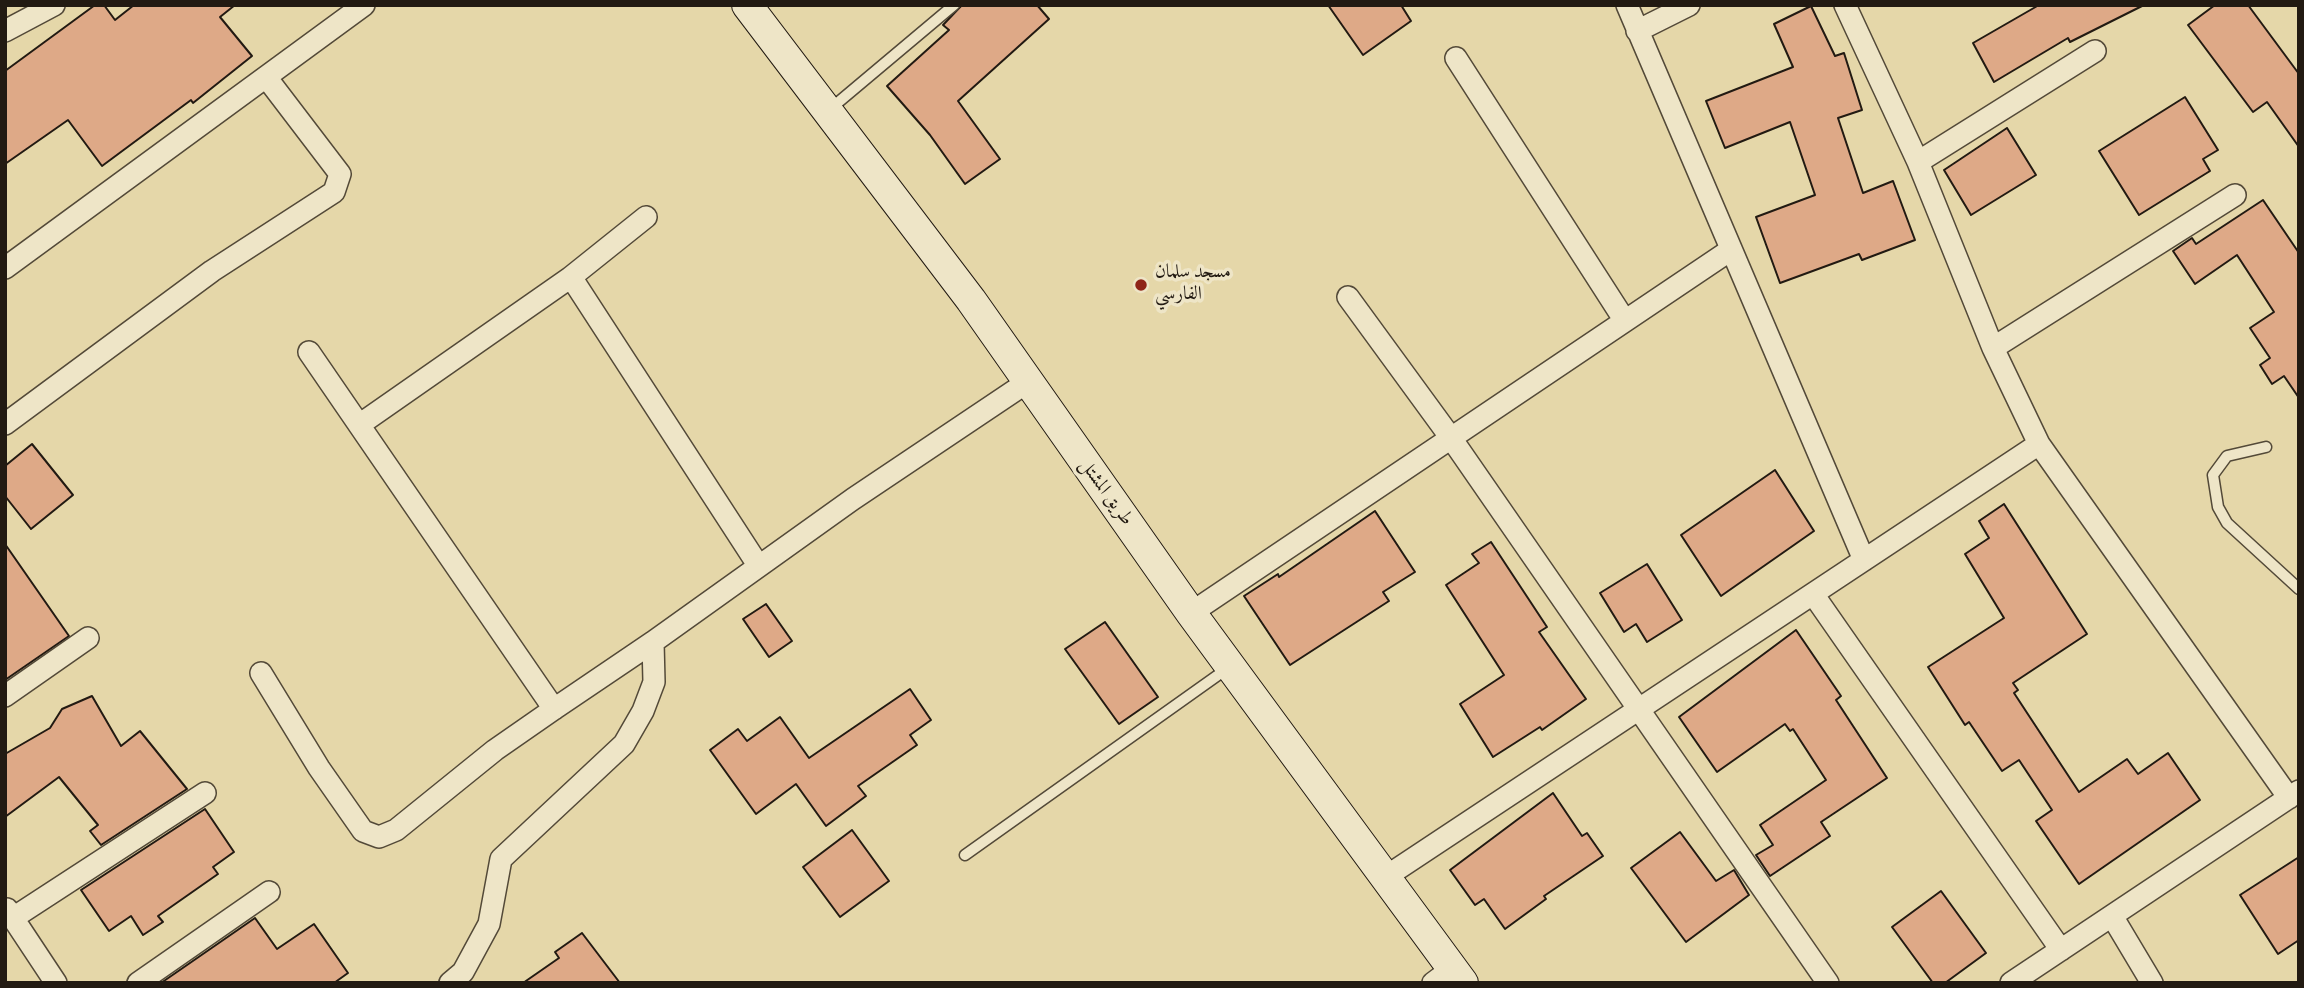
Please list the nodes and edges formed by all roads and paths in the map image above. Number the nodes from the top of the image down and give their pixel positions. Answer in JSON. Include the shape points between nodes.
{"nodes":[{"id":1,"x":54,"y":5,"type":"edge"},
{"id":2,"x":364,"y":5,"type":"edge"},
{"id":3,"x":747,"y":5,"type":"edge"},
{"id":4,"x":954,"y":5,"type":"edge"},
{"id":5,"x":1627,"y":5,"type":"edge"},
{"id":6,"x":1689,"y":5,"type":"edge"},
{"id":7,"x":1845,"y":5,"type":"edge"},
{"id":8,"x":5,"y":31,"type":"edge"},
{"id":9,"x":1637,"y":31,"type":"junction"},
{"id":10,"x":2095,"y":51,"type":"dead end"},
{"id":11,"x":1456,"y":58,"type":"dead end"},
{"id":12,"x":266,"y":77,"type":"junction"},
{"id":13,"x":827,"y":111,"type":"junction"},
{"id":14,"x":1918,"y":162,"type":"junction"},
{"id":15,"x":2235,"y":195,"type":"dead end"},
{"id":16,"x":646,"y":217,"type":"dead end"},
{"id":17,"x":1729,"y":251,"type":"junction"},
{"id":18,"x":5,"y":268,"type":"edge"},
{"id":19,"x":571,"y":276,"type":"junction"},
{"id":20,"x":1348,"y":297,"type":"dead end"},
{"id":21,"x":1625,"y":321,"type":"junction"},
{"id":22,"x":1993,"y":348,"type":"junction"},
{"id":23,"x":309,"y":352,"type":"dead end"},
{"id":24,"x":1026,"y":383,"type":"junction"},
{"id":25,"x":5,"y":424,"type":"edge"},
{"id":26,"x":359,"y":425,"type":"junction"},
{"id":27,"x":1451,"y":438,"type":"junction"},
{"id":28,"x":2039,"y":444,"type":"junction"},
{"id":29,"x":2266,"y":447,"type":"dead end"},
{"id":30,"x":1864,"y":560,"type":"junction"},
{"id":31,"x":758,"y":565,"type":"junction"},
{"id":32,"x":2299,"y":589,"type":"edge"},
{"id":33,"x":1813,"y":594,"type":"junction"},
{"id":34,"x":1191,"y":612,"type":"junction"},
{"id":35,"x":88,"y":638,"type":"dead end"},
{"id":36,"x":653,"y":642,"type":"junction"},
{"id":37,"x":1230,"y":666,"type":"junction"},
{"id":38,"x":261,"y":673,"type":"dead end"},
{"id":39,"x":5,"y":696,"type":"edge"},
{"id":40,"x":554,"y":709,"type":"junction"},
{"id":41,"x":1640,"y":709,"type":"junction"},
{"id":42,"x":205,"y":793,"type":"dead end"},
{"id":43,"x":2294,"y":795,"type":"edge"},
{"id":44,"x":965,"y":855,"type":"dead end"},
{"id":45,"x":1384,"y":878,"type":"junction"},
{"id":46,"x":269,"y":892,"type":"dead end"},
{"id":47,"x":9,"y":912,"type":"edge"},
{"id":48,"x":2112,"y":916,"type":"junction"},
{"id":49,"x":2061,"y":950,"type":"junction"},
{"id":50,"x":1449,"y":978,"type":"edge"},
{"id":51,"x":56,"y":983,"type":"edge"},
{"id":52,"x":138,"y":983,"type":"edge"},
{"id":53,"x":450,"y":983,"type":"edge"},
{"id":54,"x":1828,"y":983,"type":"edge"},
{"id":55,"x":2011,"y":983,"type":"edge"},
{"id":56,"x":2152,"y":983,"type":"edge"}],
"edges":[{"from":1,"to":8,"type":"street"},
{"from":2,"to":12,"type":"street"},
{"from":3,"to":13,"type":"main road","name":"طريق المشتل"},
{"from":4,"to":13,"type":"lane"},
{"from":5,"to":9,"type":"street"},
{"from":6,"to":9,"type":"street"},
{"from":7,"to":14,"type":"street"},
{"from":9,"to":17,"type":"street"},
{"from":10,"to":14,"type":"street"},
{"from":11,"to":21,"type":"street"},
{"from":12,"to":18,"type":"street"},
{"from":12,"to":25,"type":"street","via":[[340,174],[334,192],[212,271]]},
{"from":13,"to":24,"type":"main road","name":"طريق المشتل","via":[[971,300]]},
{"from":14,"to":22,"type":"street"},
{"from":15,"to":22,"type":"street"},
{"from":16,"to":19,"type":"street"},
{"from":17,"to":21,"type":"street"},
{"from":17,"to":30,"type":"street"},
{"from":19,"to":26,"type":"street"},
{"from":19,"to":31,"type":"street"},
{"from":20,"to":27,"type":"street"},
{"from":21,"to":27,"type":"street"},
{"from":22,"to":28,"type":"street"},
{"from":23,"to":26,"type":"street"},
{"from":24,"to":31,"type":"street"},
{"from":24,"to":34,"type":"main road","name":"طريق المشتل"},
{"from":26,"to":40,"type":"street"},
{"from":27,"to":34,"type":"street"},
{"from":27,"to":41,"type":"street"},
{"from":28,"to":30,"type":"street"},
{"from":28,"to":43,"type":"street"},
{"from":29,"to":32,"type":"lane","via":[[2227,456],[2213,475],[2218,507],[2227,523]]},
{"from":30,"to":33,"type":"street"},
{"from":31,"to":36,"type":"street"},
{"from":33,"to":41,"type":"street"},
{"from":33,"to":49,"type":"street"},
{"from":34,"to":37,"type":"main road","name":"طريق المشتل"},
{"from":35,"to":39,"type":"street"},
{"from":36,"to":40,"type":"street"},
{"from":36,"to":53,"type":"street","via":[[654,682],[624,744],[501,859],[489,924],[463,972]]},
{"from":37,"to":44,"type":"lane"},
{"from":37,"to":45,"type":"main road","name":"طريق المشتل"},
{"from":38,"to":40,"type":"street","via":[[363,831],[379,837],[396,830]]},
{"from":41,"to":45,"type":"street"},
{"from":41,"to":54,"type":"street"},
{"from":42,"to":47,"type":"street"},
{"from":43,"to":48,"type":"street"},
{"from":45,"to":50,"type":"main road","name":"طريق المشتل"},
{"from":46,"to":52,"type":"street"},
{"from":47,"to":51,"type":"street"},
{"from":48,"to":49,"type":"street"},
{"from":48,"to":56,"type":"street"},
{"from":49,"to":55,"type":"street"}]}
